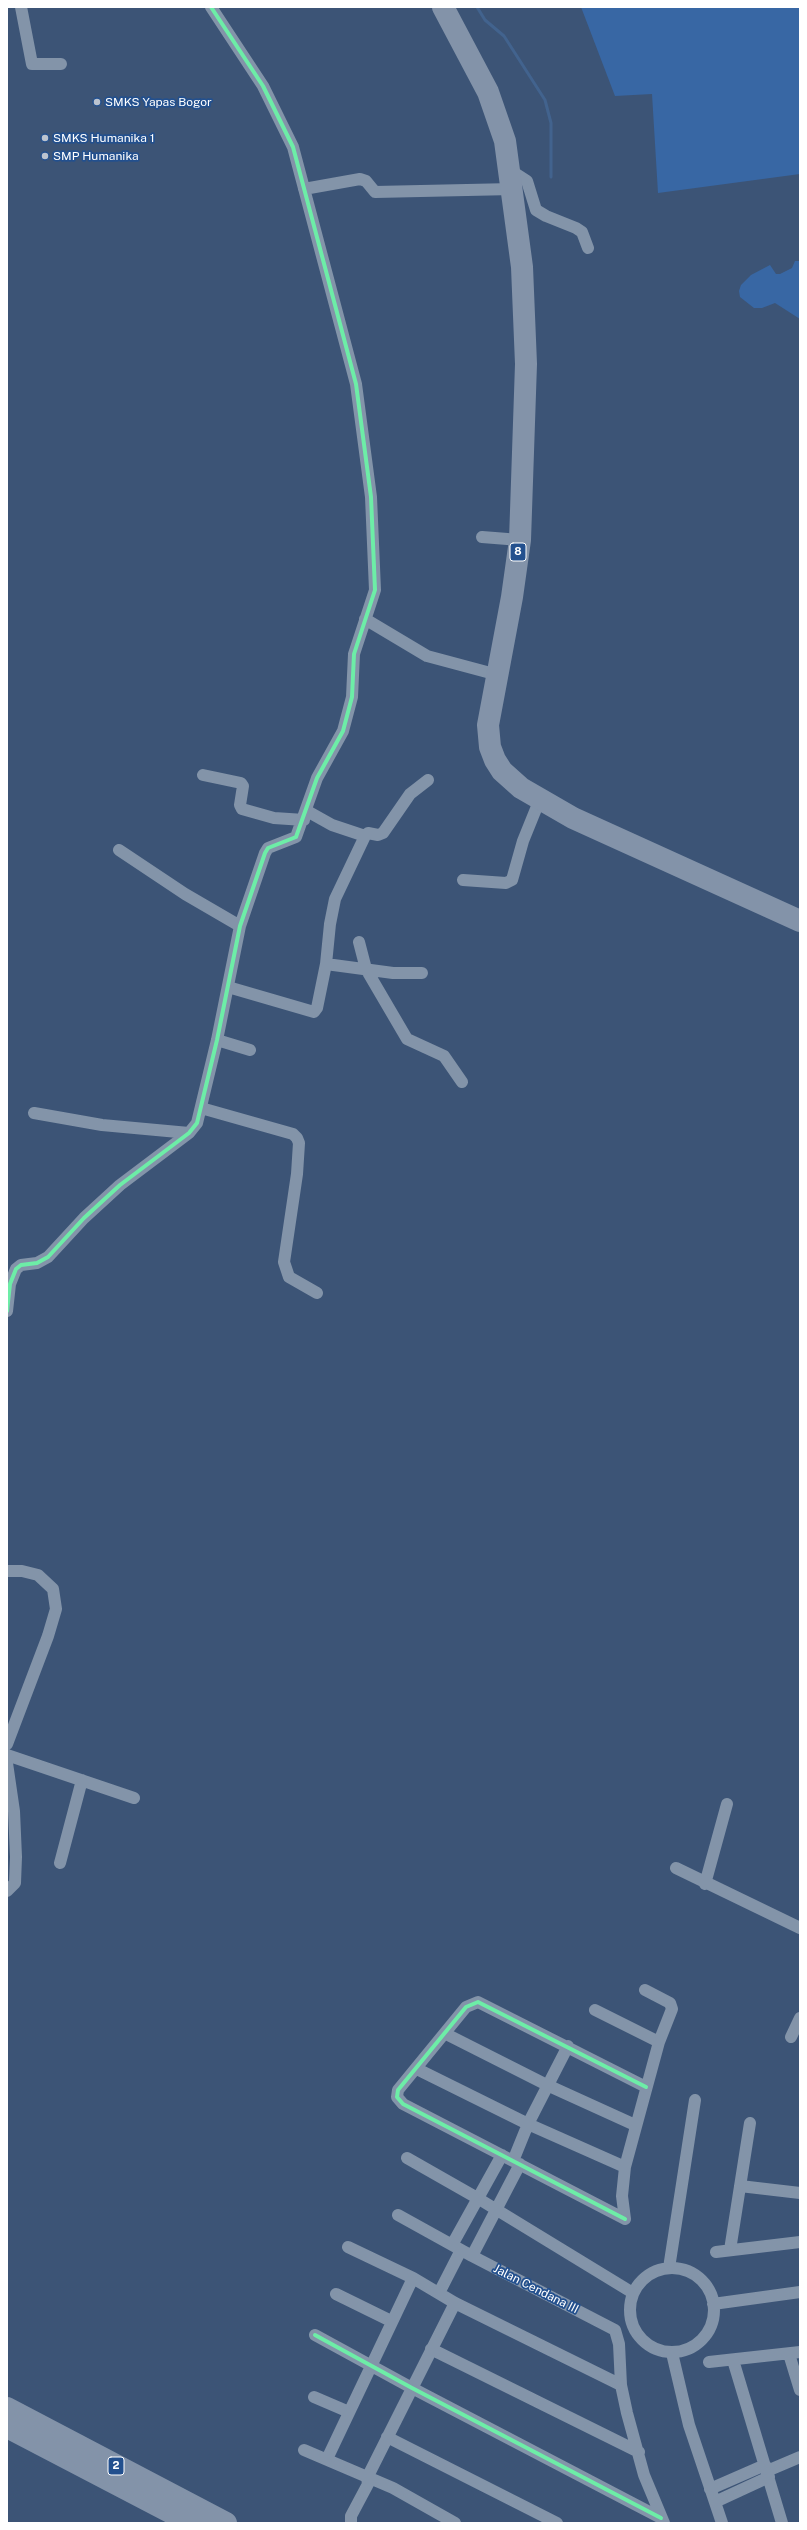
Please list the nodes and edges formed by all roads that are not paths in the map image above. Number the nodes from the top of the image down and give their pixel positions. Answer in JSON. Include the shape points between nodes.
{"nodes":[{"id":1,"x":21,"y":7,"type":"edge"},
{"id":2,"x":211,"y":7,"type":"edge"},
{"id":3,"x":443,"y":7,"type":"edge"},
{"id":4,"x":61,"y":64,"type":"dead end"},
{"id":5,"x":512,"y":179,"type":"junction"},
{"id":6,"x":304,"y":189,"type":"junction"},
{"id":7,"x":588,"y":248,"type":"dead end"},
{"id":8,"x":482,"y":537,"type":"dead end"},
{"id":9,"x":520,"y":540,"type":"junction"},
{"id":10,"x":365,"y":619,"type":"junction"},
{"id":11,"x":498,"y":675,"type":"junction"},
{"id":12,"x":203,"y":775,"type":"dead end"},
{"id":13,"x":428,"y":780,"type":"dead end"},
{"id":14,"x":540,"y":799,"type":"junction"},
{"id":15,"x":305,"y":816,"type":"junction"},
{"id":16,"x":365,"y":836,"type":"junction"},
{"id":17,"x":119,"y":850,"type":"dead end"},
{"id":18,"x":463,"y":880,"type":"dead end"},
{"id":19,"x":800,"y":922,"type":"edge"},
{"id":20,"x":240,"y":926,"type":"junction"},
{"id":21,"x":359,"y":942,"type":"dead end"},
{"id":22,"x":326,"y":964,"type":"junction"},
{"id":23,"x":366,"y":969,"type":"junction"},
{"id":24,"x":422,"y":973,"type":"dead end"},
{"id":25,"x":228,"y":987,"type":"junction"},
{"id":26,"x":218,"y":1040,"type":"junction"},
{"id":27,"x":250,"y":1050,"type":"dead end"},
{"id":28,"x":462,"y":1082,"type":"dead end"},
{"id":29,"x":201,"y":1108,"type":"junction"},
{"id":30,"x":34,"y":1113,"type":"dead end"},
{"id":31,"x":189,"y":1133,"type":"junction"},
{"id":32,"x":317,"y":1293,"type":"dead end"},
{"id":33,"x":7,"y":1311,"type":"edge"},
{"id":34,"x":7,"y":1571,"type":"edge"},
{"id":35,"x":7,"y":1744,"type":"edge"},
{"id":36,"x":7,"y":1755,"type":"edge"},
{"id":37,"x":7,"y":1763,"type":"edge"},
{"id":38,"x":82,"y":1780,"type":"junction"},
{"id":39,"x":134,"y":1798,"type":"dead end"},
{"id":40,"x":727,"y":1804,"type":"dead end"},
{"id":41,"x":60,"y":1863,"type":"dead end"},
{"id":42,"x":676,"y":1868,"type":"dead end"},
{"id":43,"x":705,"y":1884,"type":"junction"},
{"id":44,"x":7,"y":1891,"type":"edge"},
{"id":45,"x":800,"y":1928,"type":"edge"},
{"id":46,"x":645,"y":1990,"type":"dead end"},
{"id":47,"x":595,"y":2010,"type":"dead end"},
{"id":48,"x":800,"y":2018,"type":"edge"},
{"id":49,"x":446,"y":2034,"type":"junction"},
{"id":50,"x":792,"y":2037,"type":"dead end"},
{"id":51,"x":659,"y":2042,"type":"junction"},
{"id":52,"x":568,"y":2046,"type":"junction"},
{"id":53,"x":417,"y":2069,"type":"junction"},
{"id":54,"x":547,"y":2085,"type":"junction"},
{"id":55,"x":646,"y":2087,"type":"junction"},
{"id":56,"x":695,"y":2100,"type":"dead end"},
{"id":57,"x":750,"y":2123,"type":"dead end"},
{"id":58,"x":528,"y":2124,"type":"junction"},
{"id":59,"x":635,"y":2124,"type":"junction"},
{"id":60,"x":502,"y":2156,"type":"junction"},
{"id":61,"x":407,"y":2158,"type":"dead end"},
{"id":62,"x":516,"y":2163,"type":"junction"},
{"id":63,"x":625,"y":2167,"type":"junction"},
{"id":64,"x":740,"y":2186,"type":"junction"},
{"id":65,"x":800,"y":2193,"type":"edge"},
{"id":66,"x":479,"y":2198,"type":"junction"},
{"id":67,"x":496,"y":2209,"type":"junction"},
{"id":68,"x":398,"y":2215,"type":"dead end"},
{"id":69,"x":800,"y":2242,"type":"edge"},
{"id":70,"x":348,"y":2247,"type":"dead end"},
{"id":71,"x":456,"y":2248,"type":"junction"},
{"id":72,"x":730,"y":2250,"type":"junction"},
{"id":73,"x":716,"y":2252,"type":"dead end"},
{"id":74,"x":472,"y":2256,"type":"junction"},
{"id":75,"x":669,"y":2268,"type":"junction"},
{"id":76,"x":413,"y":2278,"type":"junction"},
{"id":77,"x":800,"y":2292,"type":"edge"},
{"id":78,"x":439,"y":2293,"type":"junction"},
{"id":79,"x":633,"y":2293,"type":"junction"},
{"id":80,"x":336,"y":2294,"type":"dead end"},
{"id":81,"x":455,"y":2303,"type":"junction"},
{"id":82,"x":713,"y":2304,"type":"junction"},
{"id":83,"x":391,"y":2321,"type":"junction"},
{"id":84,"x":315,"y":2335,"type":"dead end"},
{"id":85,"x":432,"y":2349,"type":"junction"},
{"id":86,"x":672,"y":2353,"type":"junction"},
{"id":87,"x":795,"y":2353,"type":"edge"},
{"id":88,"x":733,"y":2360,"type":"junction"},
{"id":89,"x":709,"y":2362,"type":"dead end"},
{"id":90,"x":371,"y":2365,"type":"junction"},
{"id":91,"x":621,"y":2385,"type":"junction"},
{"id":92,"x":412,"y":2388,"type":"junction"},
{"id":93,"x":800,"y":2390,"type":"edge"},
{"id":94,"x":314,"y":2398,"type":"dead end"},
{"id":95,"x":7,"y":2408,"type":"edge"},
{"id":96,"x":349,"y":2412,"type":"junction"},
{"id":97,"x":7,"y":2427,"type":"edge"},
{"id":98,"x":387,"y":2437,"type":"junction"},
{"id":99,"x":304,"y":2450,"type":"dead end"},
{"id":100,"x":638,"y":2452,"type":"junction"},
{"id":101,"x":800,"y":2457,"type":"edge"},
{"id":102,"x":327,"y":2459,"type":"junction"},
{"id":103,"x":767,"y":2471,"type":"junction"},
{"id":104,"x":367,"y":2478,"type":"junction"},
{"id":105,"x":710,"y":2489,"type":"junction"},
{"id":106,"x":715,"y":2502,"type":"junction"},
{"id":107,"x":662,"y":2520,"type":"edge"},
{"id":108,"x":191,"y":2523,"type":"edge"},
{"id":109,"x":226,"y":2523,"type":"edge"},
{"id":110,"x":351,"y":2523,"type":"edge"},
{"id":111,"x":455,"y":2523,"type":"edge"},
{"id":112,"x":557,"y":2523,"type":"edge"},
{"id":113,"x":722,"y":2523,"type":"edge"},
{"id":114,"x":782,"y":2523,"type":"edge"}],
"edges":[{"from":1,"to":4,"type":"street","via":[[32,64]]},
{"from":2,"to":6,"type":"street","via":[[263,86],[280,118],[293,147]]},
{"from":3,"to":5,"type":"highway","number":"8","via":[[488,92],[505,141]]},
{"from":5,"to":6,"type":"street","via":[[375,192],[366,181],[360,179]]},
{"from":5,"to":7,"type":"street","via":[[527,181],[536,210],[582,232]]},
{"from":5,"to":9,"type":"highway","number":"8","via":[[522,267],[526,364]]},
{"from":6,"to":10,"type":"street","via":[[356,384],[364,429],[373,526],[375,590]]},
{"from":8,"to":9,"type":"street"},
{"from":9,"to":11,"type":"highway","number":"8"},
{"from":10,"to":11,"type":"street","via":[[427,656]]},
{"from":10,"to":15,"type":"street","via":[[354,654],[352,697],[348,715],[343,731],[318,778]]},
{"from":11,"to":14,"type":"highway","number":"8","via":[[488,725],[490,746],[495,760],[511,780]]},
{"from":12,"to":15,"type":"street","via":[[241,783],[242,809],[274,818]]},
{"from":13,"to":16,"type":"street","via":[[410,794],[383,832],[378,835],[368,833]]},
{"from":14,"to":18,"type":"street","via":[[522,841],[512,880],[506,883]]},
{"from":14,"to":19,"type":"highway","number":"8","via":[[592,827]]},
{"from":15,"to":16,"type":"street"},
{"from":15,"to":20,"type":"street","via":[[296,837],[268,848]]},
{"from":16,"to":22,"type":"street","via":[[335,898]]},
{"from":17,"to":20,"type":"street","via":[[185,894]]},
{"from":20,"to":25,"type":"street"},
{"from":21,"to":23,"type":"street"},
{"from":22,"to":23,"type":"street"},
{"from":22,"to":25,"type":"street","via":[[314,1012]]},
{"from":23,"to":24,"type":"street"},
{"from":23,"to":28,"type":"street","via":[[406,1039],[444,1056]]},
{"from":25,"to":26,"type":"street"},
{"from":26,"to":27,"type":"street"},
{"from":26,"to":29,"type":"street"},
{"from":29,"to":31,"type":"street","via":[[197,1123]]},
{"from":29,"to":32,"type":"street","via":[[293,1134],[297,1138],[297,1174],[284,1262],[289,1277]]},
{"from":30,"to":31,"type":"street","via":[[102,1125]]},
{"from":31,"to":33,"type":"street","via":[[120,1185],[72,1229],[48,1257],[16,1269],[10,1284]]},
{"from":34,"to":35,"type":"street","via":[[38,1575],[53,1589],[56,1608]]},
{"from":36,"to":38,"type":"street"},
{"from":37,"to":44,"type":"street","via":[[14,1811],[16,1857],[15,1883]]},
{"from":38,"to":39,"type":"street"},
{"from":38,"to":41,"type":"street"},
{"from":40,"to":43,"type":"street"},
{"from":42,"to":43,"type":"street"},
{"from":43,"to":45,"type":"street"},
{"from":46,"to":51,"type":"street","via":[[672,2006]]},
{"from":47,"to":51,"type":"street"},
{"from":48,"to":50,"type":"street"},
{"from":49,"to":52,"type":"street","via":[[466,2007],[478,2002]]},
{"from":49,"to":53,"type":"street"},
{"from":49,"to":54,"type":"street"},
{"from":51,"to":55,"type":"street"},
{"from":52,"to":54,"type":"street"},
{"from":52,"to":55,"type":"street"},
{"from":53,"to":58,"type":"street"},
{"from":53,"to":60,"type":"street","via":[[398,2090],[399,2102]]},
{"from":54,"to":58,"type":"street"},
{"from":54,"to":59,"type":"street"},
{"from":55,"to":59,"type":"street"},
{"from":56,"to":75,"type":"street"},
{"from":57,"to":64,"type":"street"},
{"from":58,"to":62,"type":"street"},
{"from":58,"to":63,"type":"street"},
{"from":59,"to":63,"type":"street"},
{"from":60,"to":62,"type":"street"},
{"from":60,"to":66,"type":"street"},
{"from":61,"to":66,"type":"street"},
{"from":62,"to":63,"type":"street","via":[[625,2219],[622,2196]]},
{"from":62,"to":67,"type":"street"},
{"from":64,"to":65,"type":"street"},
{"from":64,"to":72,"type":"street"},
{"from":66,"to":67,"type":"street"},
{"from":66,"to":71,"type":"street"},
{"from":67,"to":74,"type":"street"},
{"from":67,"to":79,"type":"street"},
{"from":68,"to":71,"type":"street","name":"Jalan Cendana III"},
{"from":69,"to":72,"type":"street"},
{"from":70,"to":76,"type":"street"},
{"from":71,"to":74,"type":"street","name":"Jalan Cendana III"},
{"from":71,"to":78,"type":"street"},
{"from":72,"to":73,"type":"street"},
{"from":74,"to":91,"type":"street","name":"Jalan Cendana III","via":[[611,2327],[617,2334]]},
{"from":75,"to":79,"type":"street","via":[[654,2272],[642,2281]]},
{"from":75,"to":82,"type":"street","via":[[685,2270],[698,2278],[708,2290]]},
{"from":76,"to":78,"type":"street"},
{"from":76,"to":83,"type":"street"},
{"from":77,"to":82,"type":"street"},
{"from":78,"to":81,"type":"street"},
{"from":79,"to":86,"type":"street","via":[[630,2310],[633,2326],[656,2350]]},
{"from":80,"to":83,"type":"street"},
{"from":81,"to":85,"type":"street"},
{"from":81,"to":91,"type":"street"},
{"from":82,"to":86,"type":"street","via":[[710,2326],[698,2343],[686,2350]]},
{"from":83,"to":90,"type":"street"},
{"from":84,"to":90,"type":"street"},
{"from":85,"to":92,"type":"street"},
{"from":85,"to":100,"type":"street"},
{"from":86,"to":105,"type":"street","via":[[689,2425]]},
{"from":87,"to":88,"type":"street"},
{"from":87,"to":93,"type":"street"},
{"from":88,"to":89,"type":"street"},
{"from":88,"to":103,"type":"street"},
{"from":90,"to":92,"type":"street"},
{"from":90,"to":96,"type":"street"},
{"from":91,"to":100,"type":"street"},
{"from":92,"to":98,"type":"street"},
{"from":92,"to":107,"type":"street"},
{"from":94,"to":96,"type":"street"},
{"from":95,"to":109,"type":"highway","number":"2"},
{"from":96,"to":102,"type":"street"},
{"from":97,"to":108,"type":"highway","number":"2"},
{"from":98,"to":104,"type":"street"},
{"from":98,"to":112,"type":"street"},
{"from":99,"to":102,"type":"street"},
{"from":100,"to":107,"type":"street"},
{"from":101,"to":103,"type":"street"},
{"from":102,"to":104,"type":"street"},
{"from":103,"to":105,"type":"street"},
{"from":103,"to":106,"type":"street"},
{"from":103,"to":114,"type":"street"},
{"from":104,"to":110,"type":"street","via":[[368,2484],[351,2516]]},
{"from":104,"to":111,"type":"street","via":[[393,2488]]},
{"from":105,"to":106,"type":"street"},
{"from":106,"to":113,"type":"street"}]}
